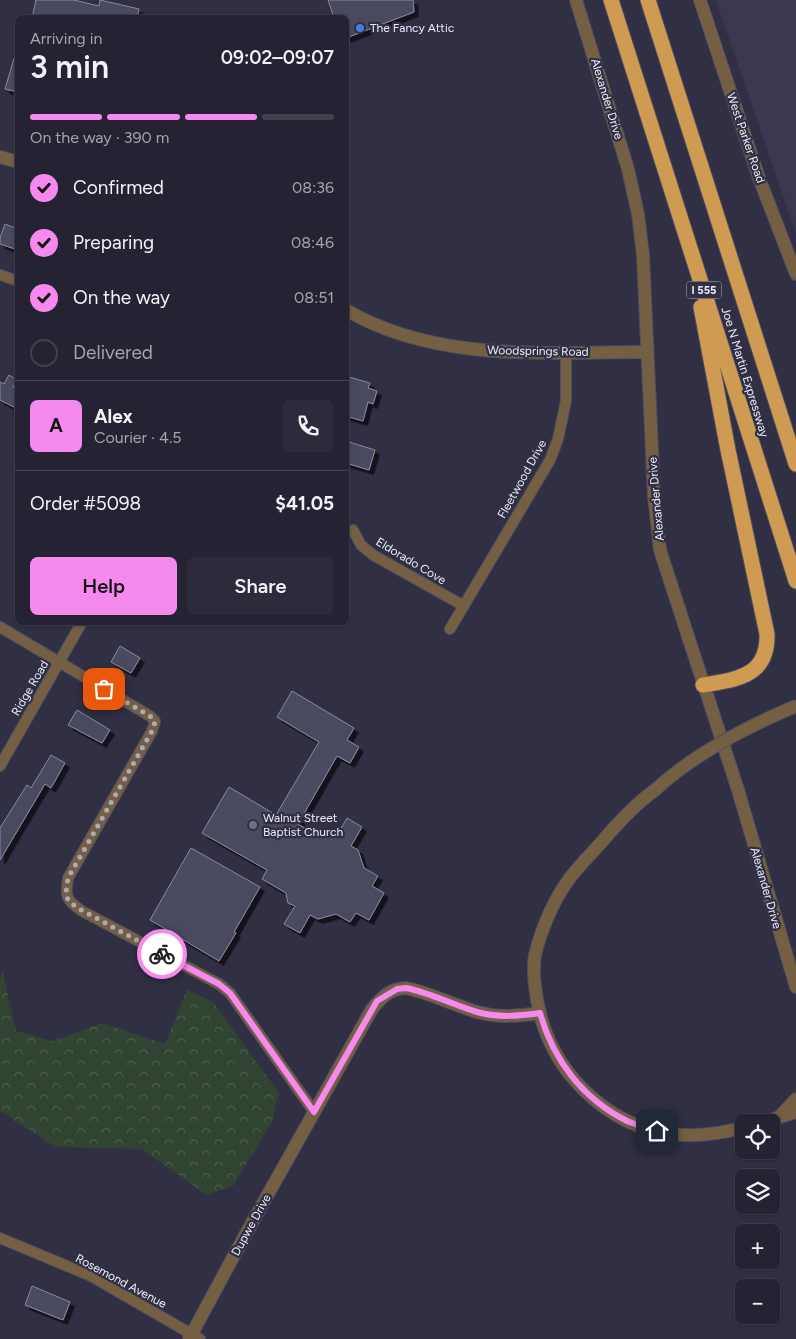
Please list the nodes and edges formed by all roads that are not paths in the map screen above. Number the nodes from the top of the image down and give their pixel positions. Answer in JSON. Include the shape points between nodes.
{"nodes":[{"id":1,"x":576,"y":0,"type":"edge"},
{"id":2,"x":611,"y":0,"type":"edge"},
{"id":3,"x":648,"y":0,"type":"edge"},
{"id":4,"x":700,"y":0,"type":"edge"},
{"id":5,"x":0,"y":157,"type":"edge"},
{"id":6,"x":15,"y":161,"type":"edge"},
{"id":7,"x":686,"y":232,"type":"junction"},
{"id":8,"x":796,"y":274,"type":"edge"},
{"id":9,"x":0,"y":275,"type":"edge"},
{"id":10,"x":15,"y":280,"type":"edge"},
{"id":11,"x":349,"y":312,"type":"edge"},
{"id":12,"x":566,"y":352,"type":"junction"},
{"id":13,"x":647,"y":352,"type":"junction"},
{"id":14,"x":796,"y":464,"type":"edge"},
{"id":15,"x":353,"y":530,"type":"dead end"},
{"id":16,"x":796,"y":581,"type":"edge"},
{"id":17,"x":464,"y":606,"type":"junction"},
{"id":18,"x":80,"y":625,"type":"edge"},
{"id":19,"x":0,"y":627,"type":"edge"},
{"id":20,"x":450,"y":629,"type":"dead end"},
{"id":21,"x":59,"y":662,"type":"junction"},
{"id":22,"x":703,"y":685,"type":"junction"},
{"id":23,"x":796,"y":706,"type":"edge"},
{"id":24,"x":0,"y":766,"type":"edge"},
{"id":25,"x":790,"y":969,"type":"junction"},
{"id":26,"x":796,"y":987,"type":"edge"},
{"id":27,"x":796,"y":998,"type":"edge"},
{"id":28,"x":540,"y":1013,"type":"junction"},
{"id":29,"x":796,"y":1099,"type":"edge"},
{"id":30,"x":314,"y":1112,"type":"junction"},
{"id":31,"x":796,"y":1112,"type":"edge"},
{"id":32,"x":780,"y":1117,"type":"junction"},
{"id":33,"x":796,"y":1118,"type":"edge"},
{"id":34,"x":735,"y":1130,"type":"edge"},
{"id":35,"x":0,"y":1238,"type":"edge"},
{"id":36,"x":194,"y":1337,"type":"edge"}],
"edges":[{"from":1,"to":13,"type":"street","name":"Alexander Drive","via":[[628,169],[638,214]]},
{"from":2,"to":7,"type":"highway","name":"Joe N Martin Expressway","number":"I 555"},
{"from":3,"to":14,"type":"highway","name":"Joe N Martin Expressway","number":"I 555"},
{"from":4,"to":8,"type":"street","name":"West Parker Road","via":[[759,178]]},
{"from":5,"to":6,"type":"street"},
{"from":7,"to":16,"type":"highway","name":"Joe N Martin Expressway","number":"I 555"},
{"from":7,"to":22,"type":"highway","via":[[767,634],[765,655],[750,673]]},
{"from":9,"to":10,"type":"street"},
{"from":11,"to":12,"type":"street","name":"Woodsprings Road","via":[[402,336],[436,344],[505,352]]},
{"from":12,"to":13,"type":"street","name":"Woodsprings Road"},
{"from":12,"to":17,"type":"street","name":"Fleetwood Drive","via":[[566,401],[550,460]]},
{"from":13,"to":22,"type":"street","name":"Alexander Drive","via":[[660,550]]},
{"from":15,"to":17,"type":"street","name":"Eldorado Cove","via":[[356,538],[373,555]]},
{"from":17,"to":20,"type":"street","name":"Fleetwood Drive"},
{"from":18,"to":21,"type":"street","name":"Ridge Road"},
{"from":19,"to":21,"type":"street"},
{"from":21,"to":24,"type":"street","name":"Ridge Road"},
{"from":21,"to":30,"type":"street","via":[[155,722],[68,878],[68,900],[82,911],[219,984],[230,993]]},
{"from":22,"to":25,"type":"street","name":"Alexander Drive","via":[[738,790]]},
{"from":23,"to":28,"type":"street","bridge":true,"via":[[734,735],[686,765],[619,821],[590,852],[556,900],[535,952],[534,980]]},
{"from":25,"to":26,"type":"street","name":"Alexander Drive"},
{"from":25,"to":27,"type":"street"},
{"from":28,"to":30,"type":"street","name":"Dupwe Drive","via":[[489,1015],[414,989],[397,989],[380,998],[372,1009]]},
{"from":28,"to":34,"type":"street","via":[[548,1039],[568,1072],[610,1112],[629,1122],[667,1133],[704,1135]]},
{"from":29,"to":32,"type":"street"},
{"from":30,"to":36,"type":"street","name":"Dupwe Drive","via":[[244,1237]]},
{"from":31,"to":32,"type":"street"},
{"from":32,"to":33,"type":"street"},
{"from":35,"to":36,"type":"street","name":"Rosemond Avenue","via":[[91,1276]]}]}
